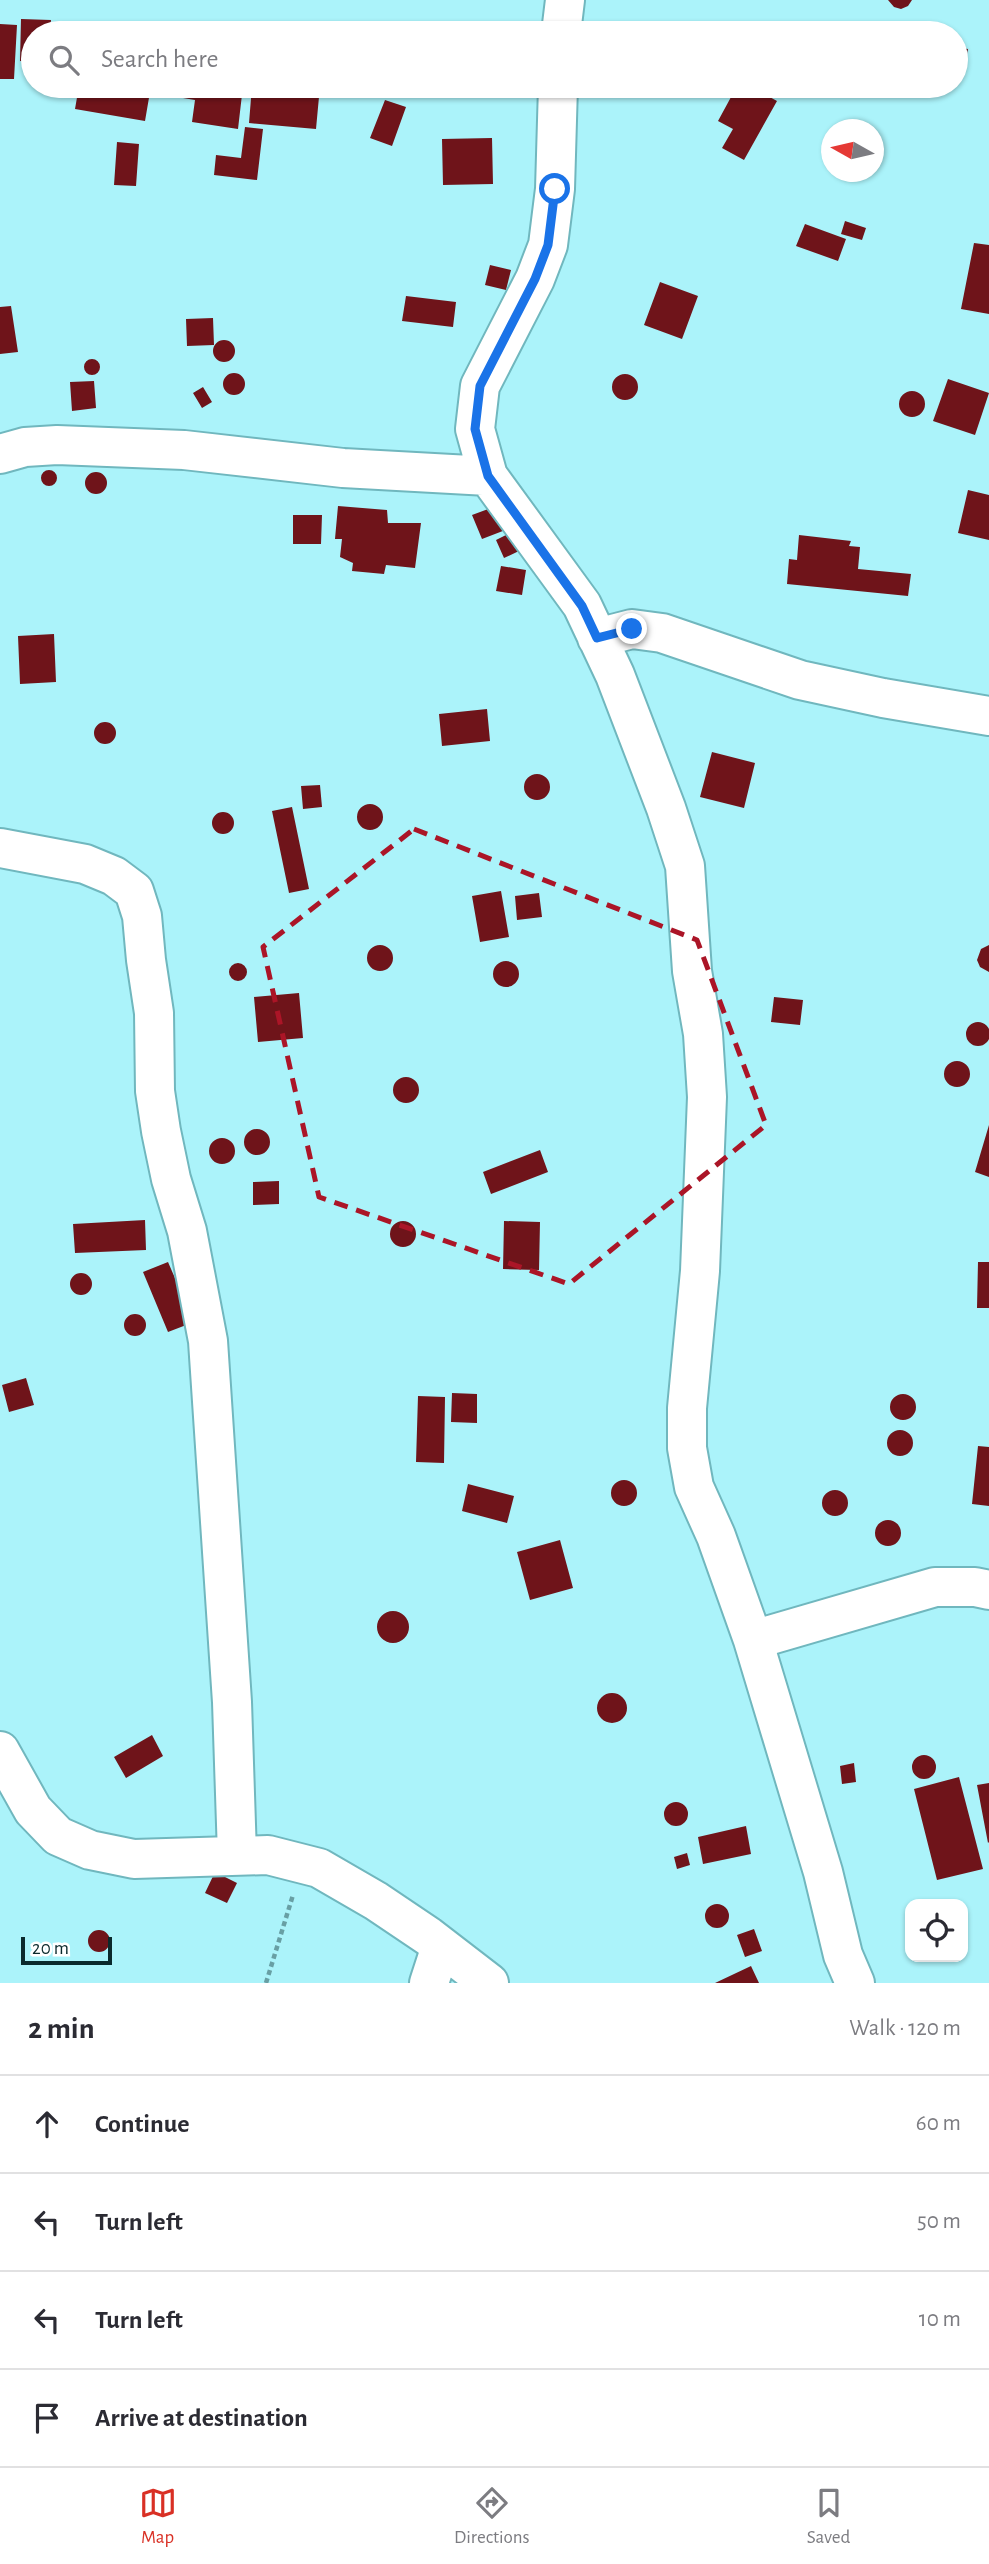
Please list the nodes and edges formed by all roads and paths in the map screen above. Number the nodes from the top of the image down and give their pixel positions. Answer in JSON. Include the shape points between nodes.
{"nodes":[{"id":1,"x":565,"y":0,"type":"edge"},
{"id":2,"x":562,"y":21,"type":"edge"},
{"id":3,"x":558,"y":98,"type":"edge"},
{"id":4,"x":0,"y":454,"type":"edge"},
{"id":5,"x":488,"y":476,"type":"junction"},
{"id":6,"x":597,"y":638,"type":"junction"},
{"id":7,"x":989,"y":716,"type":"edge"},
{"id":8,"x":0,"y":848,"type":"edge"},
{"id":9,"x":989,"y":1590,"type":"edge"},
{"id":10,"x":754,"y":1640,"type":"junction"},
{"id":11,"x":0,"y":1751,"type":"edge"},
{"id":12,"x":237,"y":1855,"type":"junction"},
{"id":13,"x":302,"y":1864,"type":"junction"},
{"id":14,"x":441,"y":1946,"type":"junction"},
{"id":15,"x":266,"y":1983,"type":"edge"},
{"id":16,"x":429,"y":1983,"type":"edge"},
{"id":17,"x":489,"y":1983,"type":"edge"},
{"id":18,"x":855,"y":1983,"type":"edge"}],
"edges":[{"from":1,"to":2,"type":"street"},
{"from":3,"to":5,"type":"street","via":[[548,245],[480,386],[475,429]]},
{"from":4,"to":5,"type":"street","via":[[58,445],[184,450],[343,468]]},
{"from":5,"to":6,"type":"street","via":[[582,606]]},
{"from":6,"to":7,"type":"street","via":[[632,629],[662,633],[800,680]]},
{"from":6,"to":10,"type":"street","via":[[662,796],[685,866],[707,1097],[687,1448],[694,1487]]},
{"from":8,"to":12,"type":"street","via":[[85,864],[114,876],[134,891],[142,916],[154,1013],[160,1131],[187,1231],[208,1341],[232,1702]]},
{"from":9,"to":10,"type":"street","via":[[935,1587]]},
{"from":10,"to":18,"type":"street","via":[[843,1955]]},
{"from":11,"to":12,"type":"street","via":[[33,1810],[58,1836],[90,1850],[135,1859]]},
{"from":12,"to":13,"type":"street","via":[[268,1855]]},
{"from":13,"to":14,"type":"street","via":[[318,1868],[376,1901]]},
{"from":13,"to":15,"type":"path"},
{"from":14,"to":16,"type":"street"},
{"from":14,"to":17,"type":"street"}]}
